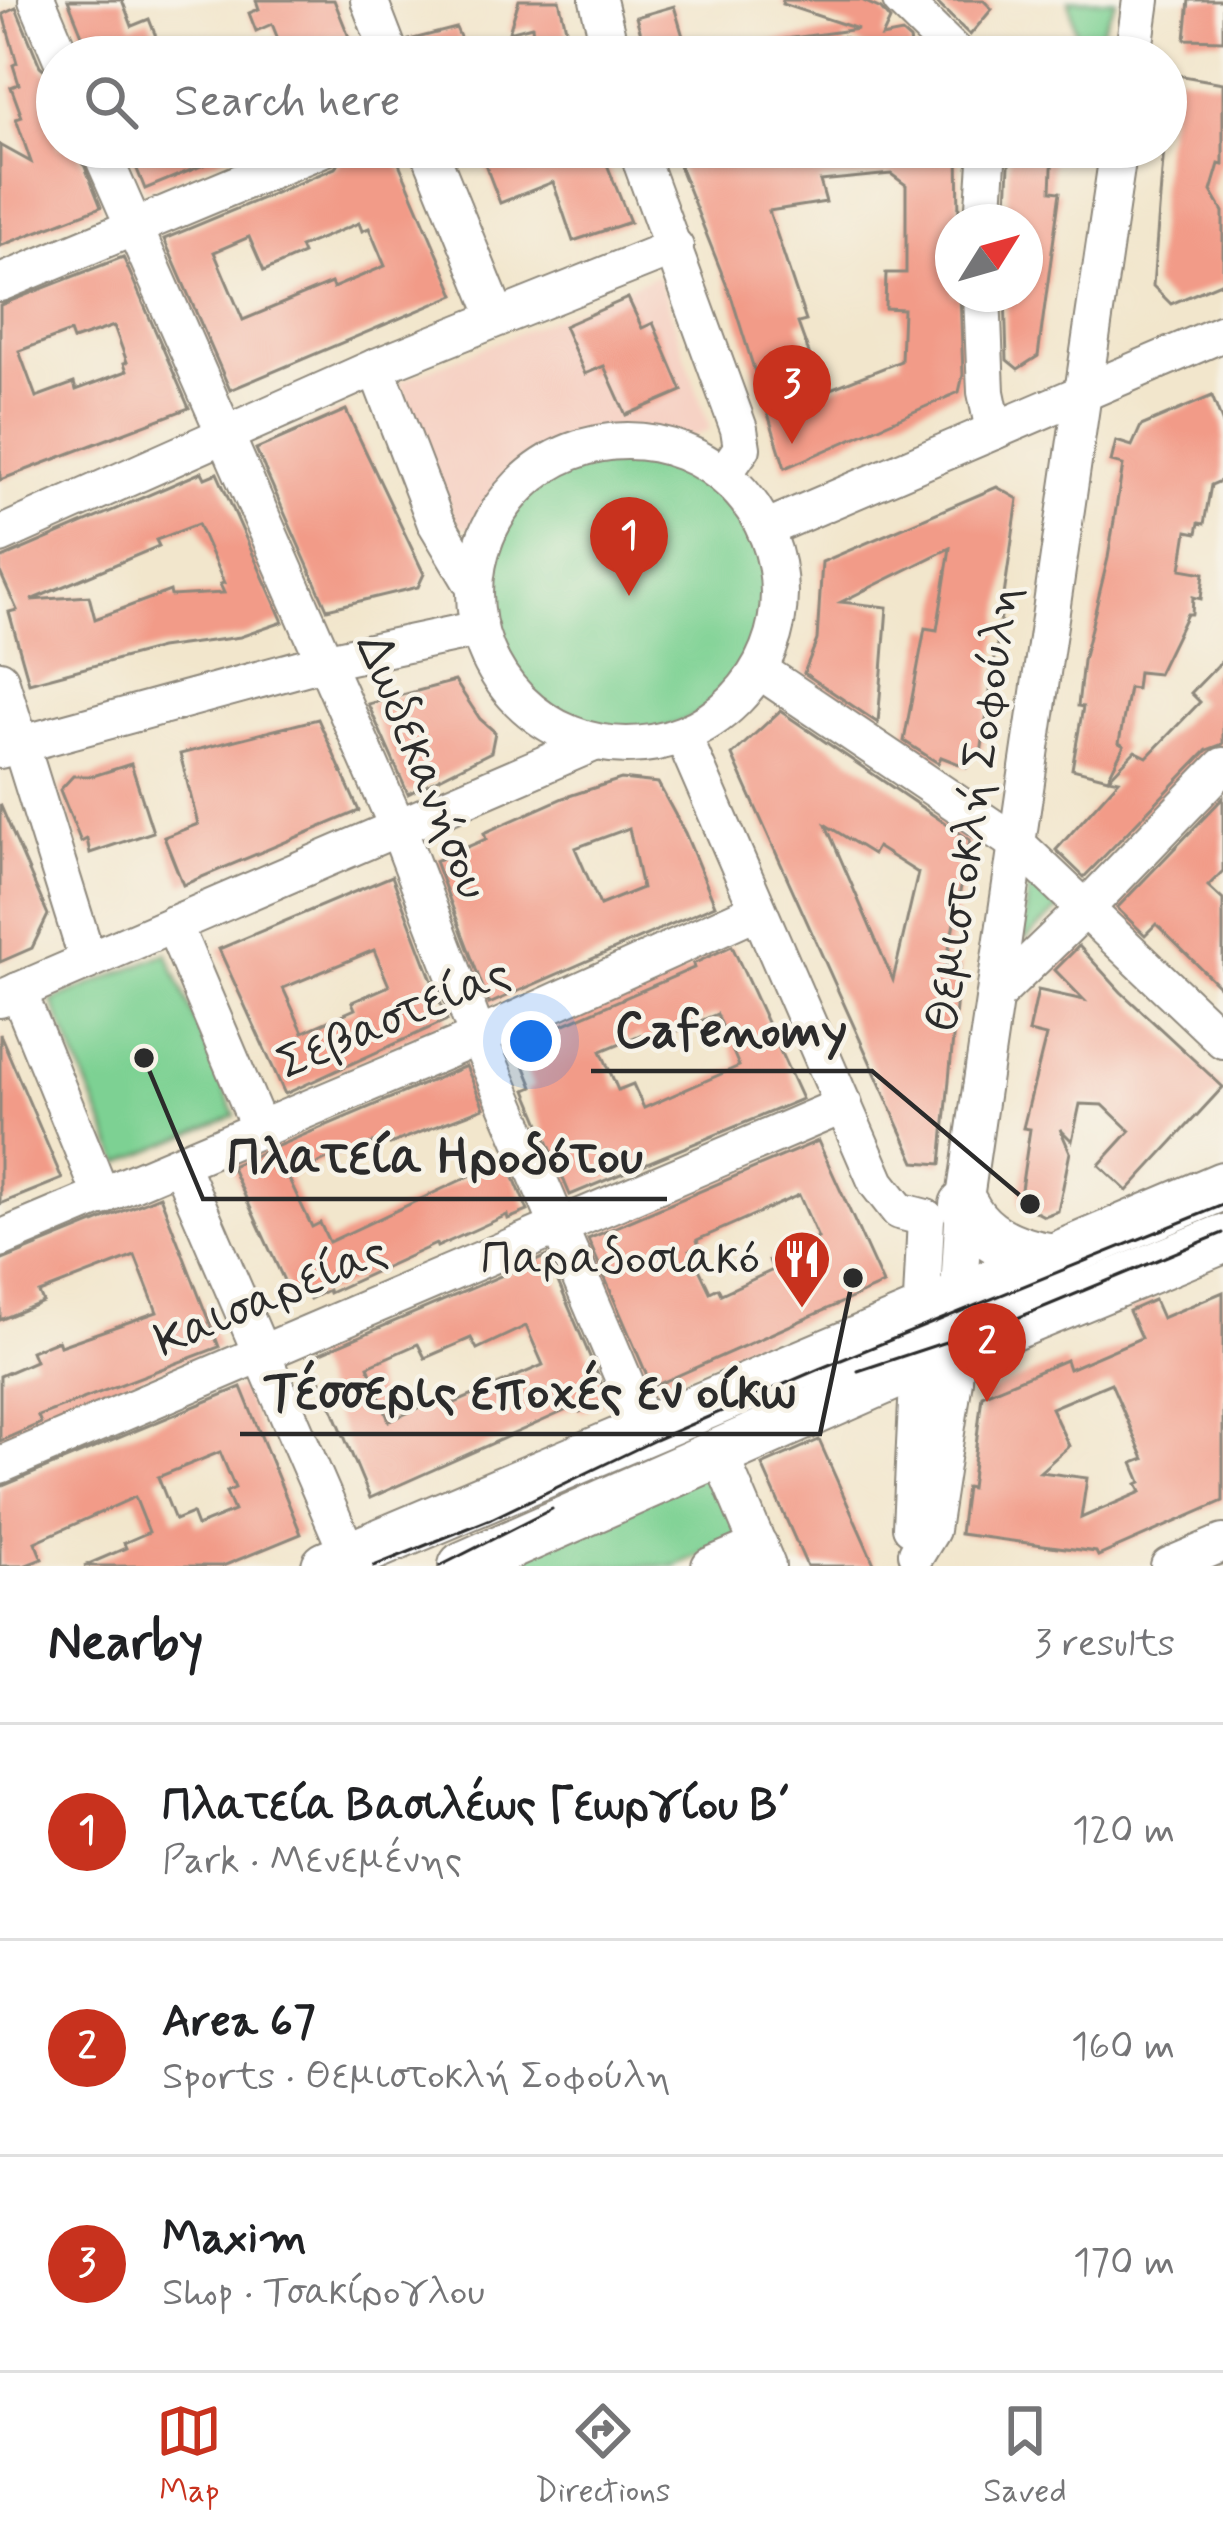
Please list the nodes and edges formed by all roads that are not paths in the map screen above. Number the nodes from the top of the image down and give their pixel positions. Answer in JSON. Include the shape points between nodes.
{"nodes":[{"id":1,"x":37,"y":0,"type":"edge"},
{"id":2,"x":369,"y":0,"type":"edge"},
{"id":3,"x":598,"y":0,"type":"edge"},
{"id":4,"x":902,"y":0,"type":"edge"},
{"id":5,"x":1141,"y":0,"type":"edge"},
{"id":6,"x":52,"y":36,"type":"edge"},
{"id":7,"x":384,"y":36,"type":"edge"},
{"id":8,"x":607,"y":36,"type":"edge"},
{"id":9,"x":938,"y":36,"type":"edge"},
{"id":10,"x":1130,"y":36,"type":"edge"},
{"id":11,"x":108,"y":168,"type":"edge"},
{"id":12,"x":277,"y":168,"type":"edge"},
{"id":13,"x":437,"y":168,"type":"edge"},
{"id":14,"x":644,"y":168,"type":"edge"},
{"id":15,"x":987,"y":168,"type":"edge"},
{"id":16,"x":1116,"y":168,"type":"edge"},
{"id":17,"x":984,"y":204,"type":"edge"},
{"id":18,"x":134,"y":230,"type":"junction"},
{"id":19,"x":675,"y":247,"type":"junction"},
{"id":20,"x":0,"y":283,"type":"edge"},
{"id":21,"x":983,"y":312,"type":"edge"},
{"id":22,"x":497,"y":317,"type":"junction"},
{"id":23,"x":1223,"y":333,"type":"edge"},
{"id":24,"x":376,"y":368,"type":"junction"},
{"id":25,"x":1084,"y":391,"type":"junction"},
{"id":26,"x":994,"y":431,"type":"junction"},
{"id":27,"x":227,"y":433,"type":"junction"},
{"id":28,"x":723,"y":475,"type":"junction"},
{"id":29,"x":765,"y":529,"type":"junction"},
{"id":30,"x":0,"y":535,"type":"edge"},
{"id":31,"x":475,"y":588,"type":"junction"},
{"id":32,"x":479,"y":629,"type":"junction"},
{"id":33,"x":327,"y":662,"type":"junction"},
{"id":34,"x":759,"y":670,"type":"junction"},
{"id":35,"x":0,"y":680,"type":"edge"},
{"id":36,"x":683,"y":736,"type":"junction"},
{"id":37,"x":594,"y":742,"type":"junction"},
{"id":38,"x":10,"y":747,"type":"edge"},
{"id":39,"x":1223,"y":766,"type":"edge"},
{"id":40,"x":398,"y":828,"type":"junction"},
{"id":41,"x":1017,"y":844,"type":"junction"},
{"id":42,"x":1085,"y":909,"type":"junction"},
{"id":43,"x":758,"y":910,"type":"junction"},
{"id":44,"x":173,"y":924,"type":"junction"},
{"id":45,"x":88,"y":961,"type":"junction"},
{"id":46,"x":9,"y":995,"type":"edge"},
{"id":47,"x":995,"y":996,"type":"junction"},
{"id":48,"x":478,"y":1037,"type":"junction"},
{"id":49,"x":1223,"y":1040,"type":"edge"},
{"id":50,"x":844,"y":1105,"type":"junction"},
{"id":51,"x":260,"y":1129,"type":"junction"},
{"id":52,"x":1223,"y":1162,"type":"edge"},
{"id":53,"x":180,"y":1165,"type":"junction"},
{"id":54,"x":1204,"y":1194,"type":"edge"},
{"id":55,"x":102,"y":1197,"type":"junction"},
{"id":56,"x":945,"y":1212,"type":"junction"},
{"id":57,"x":560,"y":1228,"type":"junction"},
{"id":58,"x":0,"y":1239,"type":"edge"},
{"id":59,"x":1223,"y":1239,"type":"edge"},
{"id":60,"x":1054,"y":1258,"type":"junction"},
{"id":61,"x":941,"y":1303,"type":"junction"},
{"id":62,"x":261,"y":1353,"type":"junction"},
{"id":63,"x":939,"y":1358,"type":"junction"},
{"id":64,"x":645,"y":1429,"type":"junction"},
{"id":65,"x":719,"y":1453,"type":"junction"},
{"id":66,"x":0,"y":1465,"type":"edge"},
{"id":67,"x":1223,"y":1543,"type":"edge"},
{"id":68,"x":763,"y":1556,"type":"edge"},
{"id":69,"x":916,"y":1559,"type":"edge"},
{"id":70,"x":338,"y":1561,"type":"edge"},
{"id":71,"x":463,"y":1566,"type":"edge"},
{"id":72,"x":710,"y":1566,"type":"edge"},
{"id":73,"x":1168,"y":1566,"type":"edge"}],
"edges":[{"from":1,"to":6,"type":"street"},
{"from":2,"to":7,"type":"street"},
{"from":3,"to":8,"type":"street"},
{"from":4,"to":9,"type":"street"},
{"from":5,"to":10,"type":"street"},
{"from":11,"to":18,"type":"street","name":"Δωδεκανήσου"},
{"from":12,"to":18,"type":"street"},
{"from":13,"to":22,"type":"street"},
{"from":14,"to":19,"type":"street"},
{"from":15,"to":17,"type":"street"},
{"from":16,"to":25,"type":"street","name":"Θεμιστοκλή Σοφούλη"},
{"from":18,"to":20,"type":"street"},
{"from":18,"to":27,"type":"street","name":"Δωδεκανήσου"},
{"from":19,"to":22,"type":"street"},
{"from":19,"to":28,"type":"street","via":[[739,428],[742,448]]},
{"from":21,"to":26,"type":"street"},
{"from":22,"to":24,"type":"street"},
{"from":23,"to":25,"type":"street"},
{"from":24,"to":27,"type":"street"},
{"from":24,"to":31,"type":"street","via":[[435,521]]},
{"from":25,"to":26,"type":"street"},
{"from":25,"to":41,"type":"street","name":"Θεμιστοκλή Σοφούλη"},
{"from":26,"to":29,"type":"street"},
{"from":27,"to":30,"type":"street"},
{"from":27,"to":33,"type":"street","name":"Δωδεκανήσου"},
{"from":28,"to":29,"type":"street"},
{"from":28,"to":31,"type":"street","via":[[645,442],[560,456],[496,514]]},
{"from":29,"to":34,"type":"street","via":[[779,601]]},
{"from":31,"to":32,"type":"street"},
{"from":32,"to":33,"type":"street"},
{"from":32,"to":37,"type":"street","via":[[512,694],[536,716]]},
{"from":33,"to":38,"type":"street"},
{"from":33,"to":40,"type":"street","name":"Δωδεκανήσου"},
{"from":34,"to":36,"type":"street","via":[[734,703]]},
{"from":34,"to":41,"type":"street"},
{"from":35,"to":38,"type":"street"},
{"from":36,"to":37,"type":"street","via":[[646,745]]},
{"from":36,"to":43,"type":"street"},
{"from":37,"to":40,"type":"street"},
{"from":38,"to":45,"type":"street"},
{"from":39,"to":42,"type":"street"},
{"from":40,"to":44,"type":"street"},
{"from":40,"to":48,"type":"street","name":"Δωδεκανήσου"},
{"from":41,"to":42,"type":"street"},
{"from":41,"to":47,"type":"street","name":"Θεμιστοκλή Σοφούλη"},
{"from":42,"to":47,"type":"street"},
{"from":42,"to":49,"type":"street"},
{"from":43,"to":48,"type":"street","name":"Σεβαστείας"},
{"from":43,"to":50,"type":"street"},
{"from":44,"to":45,"type":"street"},
{"from":44,"to":51,"type":"street"},
{"from":45,"to":46,"type":"street"},
{"from":46,"to":55,"type":"street"},
{"from":47,"to":56,"type":"street","name":"Θεμιστοκλή Σοφούλη"},
{"from":48,"to":51,"type":"street","name":"Σεβαστείας"},
{"from":48,"to":57,"type":"street","name":"Δωδεκανήσου"},
{"from":50,"to":56,"type":"street","via":[[886,1199],[899,1210]]},
{"from":50,"to":57,"type":"street","name":"Καισαρείας"},
{"from":51,"to":53,"type":"street","name":"Σεβαστείας"},
{"from":52,"to":54,"type":"street"},
{"from":53,"to":55,"type":"street","name":"Σεβαστείας"},
{"from":53,"to":62,"type":"street"},
{"from":54,"to":60,"type":"main road"},
{"from":55,"to":58,"type":"street","name":"Σεβαστείας"},
{"from":56,"to":60,"type":"main road","via":[[1024,1254]]},
{"from":56,"to":61,"type":"street","name":"Θεμιστοκλή Σοφούλη"},
{"from":57,"to":62,"type":"street","name":"Καισαρείας"},
{"from":57,"to":64,"type":"street","name":"Δωδεκανήσου"},
{"from":59,"to":63,"type":"main road"},
{"from":60,"to":61,"type":"main road"},
{"from":61,"to":63,"type":"street","name":"Θεμιστοκλή Σοφούλη"},
{"from":61,"to":64,"type":"main road"},
{"from":62,"to":66,"type":"street","name":"Καισαρείας"},
{"from":62,"to":70,"type":"street"},
{"from":63,"to":65,"type":"main road"},
{"from":63,"to":69,"type":"street","name":"Θεμιστοκλή Σοφούλη","via":[[931,1530]]},
{"from":64,"to":70,"type":"main road"},
{"from":65,"to":68,"type":"street"},
{"from":65,"to":71,"type":"main road"},
{"from":67,"to":73,"type":"street"},
{"from":68,"to":72,"type":"street"}]}
